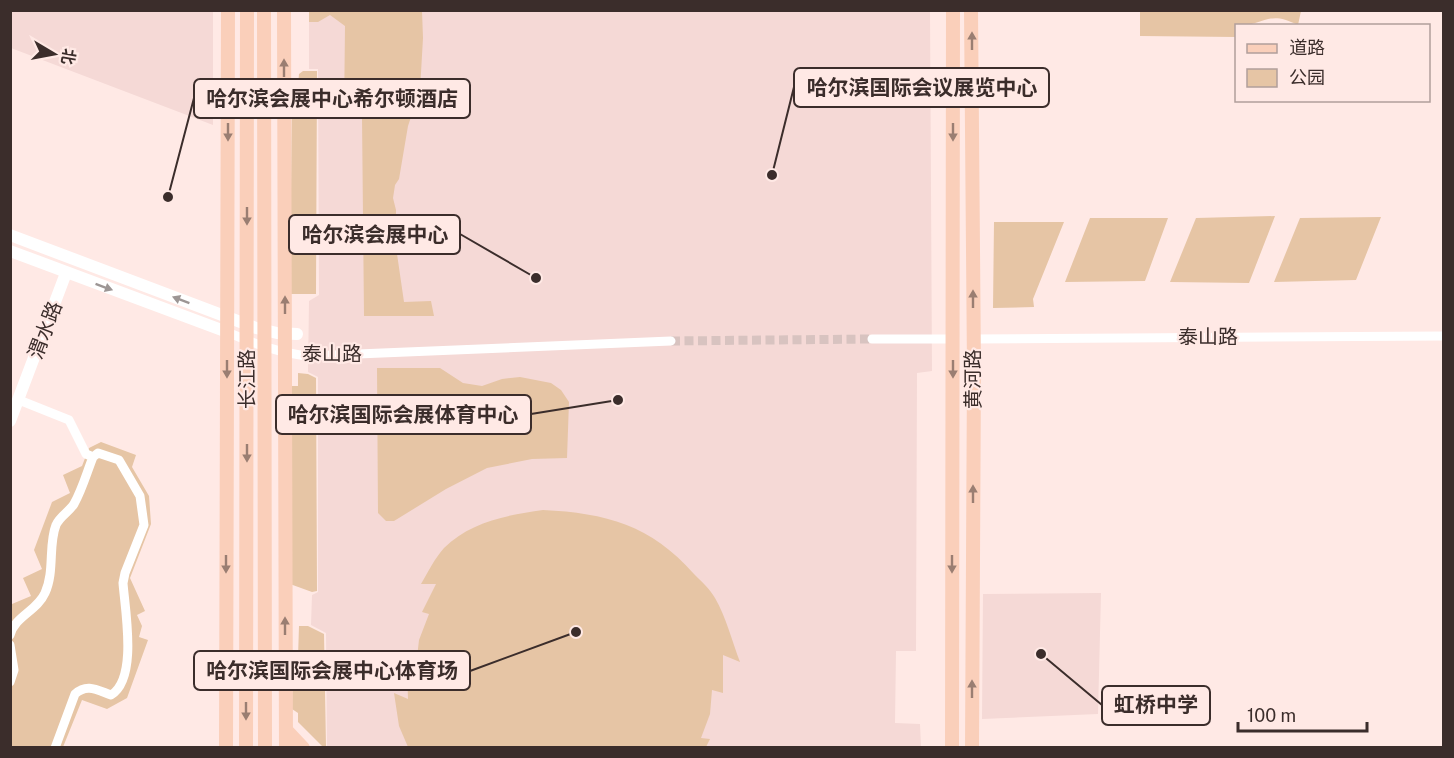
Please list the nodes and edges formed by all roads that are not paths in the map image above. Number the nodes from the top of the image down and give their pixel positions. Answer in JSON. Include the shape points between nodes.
{"nodes":[{"id":1,"x":228,"y":10,"type":"edge"},
{"id":2,"x":247,"y":10,"type":"edge"},
{"id":3,"x":264,"y":10,"type":"edge"},
{"id":4,"x":284,"y":10,"type":"edge"},
{"id":5,"x":953,"y":10,"type":"edge"},
{"id":6,"x":971,"y":10,"type":"edge"},
{"id":7,"x":10,"y":235,"type":"edge"},
{"id":8,"x":10,"y":251,"type":"edge"},
{"id":9,"x":66,"y":273,"type":"junction"},
{"id":10,"x":227,"y":317,"type":"junction"},
{"id":11,"x":247,"y":325,"type":"junction"},
{"id":12,"x":264,"y":330,"type":"junction"},
{"id":13,"x":227,"y":332,"type":"junction"},
{"id":14,"x":291,"y":334,"type":"junction"},
{"id":15,"x":1443,"y":336,"type":"edge"},
{"id":16,"x":872,"y":339,"type":"tunnel mouth"},
{"id":17,"x":954,"y":339,"type":"junction"},
{"id":18,"x":973,"y":339,"type":"junction"},
{"id":19,"x":247,"y":340,"type":"junction"},
{"id":20,"x":671,"y":340,"type":"tunnel mouth"},
{"id":21,"x":264,"y":348,"type":"junction"},
{"id":22,"x":286,"y":354,"type":"junction"},
{"id":23,"x":19,"y":400,"type":"junction"},
{"id":24,"x":10,"y":421,"type":"edge"},
{"id":25,"x":93,"y":457,"type":"junction"},
{"id":26,"x":10,"y":635,"type":"edge"},
{"id":27,"x":10,"y":645,"type":"edge"},
{"id":28,"x":10,"y":682,"type":"edge"},
{"id":29,"x":286,"y":730,"type":"junction"},
{"id":30,"x":223,"y":746,"type":"edge"},
{"id":31,"x":55,"y":747,"type":"edge"},
{"id":32,"x":246,"y":747,"type":"edge"},
{"id":33,"x":265,"y":747,"type":"edge"},
{"id":34,"x":286,"y":747,"type":"edge"},
{"id":35,"x":303,"y":747,"type":"edge"},
{"id":36,"x":952,"y":747,"type":"edge"},
{"id":37,"x":972,"y":747,"type":"edge"}],
"edges":[{"from":1,"to":10,"type":"main road","one_way":true},
{"from":2,"to":11,"type":"main road","name":"长江路","one_way":true},
{"from":3,"to":12,"type":"main road","name":"长江路"},
{"from":14,"to":4,"type":"main road","one_way":true},
{"from":5,"to":17,"type":"main road","name":"黄河路","one_way":true},
{"from":18,"to":6,"type":"main road","name":"黄河路","one_way":true},
{"from":10,"to":7,"type":"main road","name":"泰山路","one_way":true},
{"from":8,"to":9,"type":"main road","name":"泰山路"},
{"from":9,"to":13,"type":"main road","name":"泰山路","one_way":true},
{"from":9,"to":23,"type":"main road","name":"渭水路"},
{"from":10,"to":11,"type":"main road","name":"泰山路"},
{"from":10,"to":13,"type":"main road"},
{"from":11,"to":12,"type":"main road","name":"泰山路"},
{"from":11,"to":19,"type":"main road","name":"长江路"},
{"from":12,"to":14,"type":"main road","name":"泰山路"},
{"from":12,"to":21,"type":"main road","name":"长江路"},
{"from":13,"to":19,"type":"street","name":"泰山路"},
{"from":13,"to":30,"type":"main road","one_way":true},
{"from":14,"to":22,"type":"main road"},
{"from":15,"to":18,"type":"street","name":"泰山路"},
{"from":16,"to":17,"type":"street"},
{"from":17,"to":36,"type":"main road","name":"黄河路","one_way":true},
{"from":37,"to":18,"type":"main road","name":"黄河路","one_way":true},
{"from":19,"to":21,"type":"street","name":"泰山路"},
{"from":19,"to":32,"type":"main road","name":"长江路","one_way":true},
{"from":20,"to":22,"type":"street","name":"泰山路"},
{"from":21,"to":22,"type":"street","name":"泰山路"},
{"from":21,"to":33,"type":"main road","name":"长江路"},
{"from":29,"to":22,"type":"main road","one_way":true},
{"from":23,"to":24,"type":"main road","name":"渭水路"},
{"from":23,"to":25,"type":"street","via":[[69,420],[86,454]]},
{"from":25,"to":26,"type":"street","via":[[73,505],[53,534],[47,590]]},
{"from":25,"to":31,"type":"street","via":[[98,453],[119,460],[140,496],[144,525],[123,583],[129,652],[117,692],[111,695],[87,687],[75,694]]},
{"from":27,"to":28,"type":"street","via":[[14,670]]},
{"from":29,"to":34,"type":"main road"},
{"from":29,"to":35,"type":"main road"}]}
